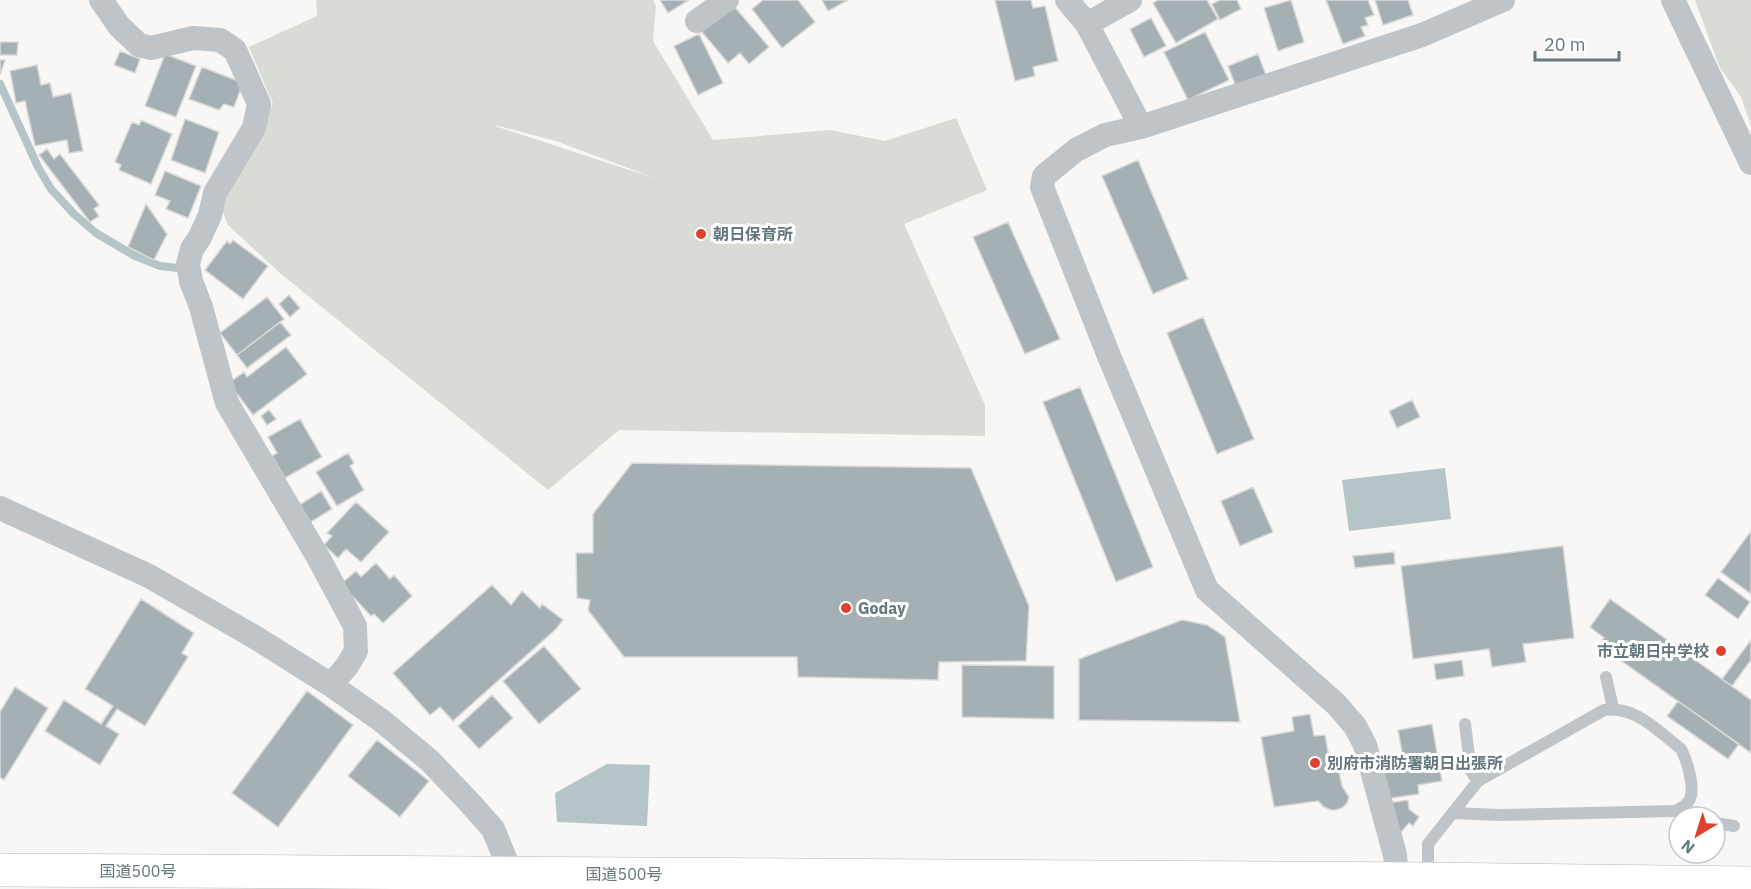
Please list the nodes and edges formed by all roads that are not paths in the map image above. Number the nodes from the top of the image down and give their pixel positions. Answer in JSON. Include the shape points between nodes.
{"nodes":[{"id":1,"x":101,"y":0,"type":"edge"},
{"id":2,"x":727,"y":0,"type":"edge"},
{"id":3,"x":1067,"y":0,"type":"edge"},
{"id":4,"x":1130,"y":0,"type":"edge"},
{"id":5,"x":1503,"y":0,"type":"edge"},
{"id":6,"x":1673,"y":0,"type":"edge"},
{"id":7,"x":697,"y":21,"type":"dead end"},
{"id":8,"x":1087,"y":24,"type":"junction"},
{"id":9,"x":1141,"y":127,"type":"junction"},
{"id":10,"x":1751,"y":163,"type":"edge"},
{"id":11,"x":0,"y":508,"type":"edge"},
{"id":12,"x":1606,"y":677,"type":"dead end"},
{"id":13,"x":331,"y":685,"type":"junction"},
{"id":14,"x":1613,"y":708,"type":"junction"},
{"id":15,"x":1465,"y":724,"type":"dead end"},
{"id":16,"x":1478,"y":781,"type":"junction"},
{"id":17,"x":1686,"y":805,"type":"edge"},
{"id":18,"x":1667,"y":811,"type":"edge"},
{"id":19,"x":1453,"y":813,"type":"junction"},
{"id":20,"x":1727,"y":825,"type":"edge"},
{"id":21,"x":1734,"y":826,"type":"dead end"},
{"id":22,"x":0,"y":870,"type":"edge"},
{"id":23,"x":511,"y":873,"type":"junction"},
{"id":24,"x":1751,"y":883,"type":"edge"},
{"id":25,"x":1413,"y":884,"type":"edge"}],
"edges":[{"from":1,"to":13,"type":"street","via":[[119,26],[139,45],[151,48],[193,38],[220,40],[235,51],[259,104],[254,128],[215,193],[210,215],[188,264],[227,403],[355,626],[356,651]]},
{"from":2,"to":7,"type":"street"},
{"from":3,"to":8,"type":"street"},
{"from":4,"to":8,"type":"street"},
{"from":5,"to":9,"type":"street","via":[[1422,35]]},
{"from":6,"to":10,"type":"street"},
{"from":8,"to":9,"type":"street"},
{"from":9,"to":25,"type":"street","via":[[1105,135],[1076,150],[1044,176],[1042,187],[1207,590],[1336,704],[1355,726],[1365,745],[1395,855]]},
{"from":11,"to":13,"type":"street","via":[[149,576]]},
{"from":12,"to":14,"type":"lane"},
{"from":13,"to":23,"type":"street","via":[[430,760],[493,829]]},
{"from":14,"to":16,"type":"lane"},
{"from":14,"to":17,"type":"lane","via":[[1637,715],[1681,749],[1690,780],[1691,798]]},
{"from":15,"to":16,"type":"lane","via":[[1472,771]]},
{"from":16,"to":19,"type":"lane"},
{"from":18,"to":19,"type":"lane"},
{"from":19,"to":25,"type":"lane","via":[[1428,844]]},
{"from":20,"to":21,"type":"lane"},
{"from":22,"to":23,"type":"highway","name":"国道500号"},
{"from":23,"to":25,"type":"highway","name":"国道500号"},
{"from":24,"to":25,"type":"highway","name":"国道500号"}]}
